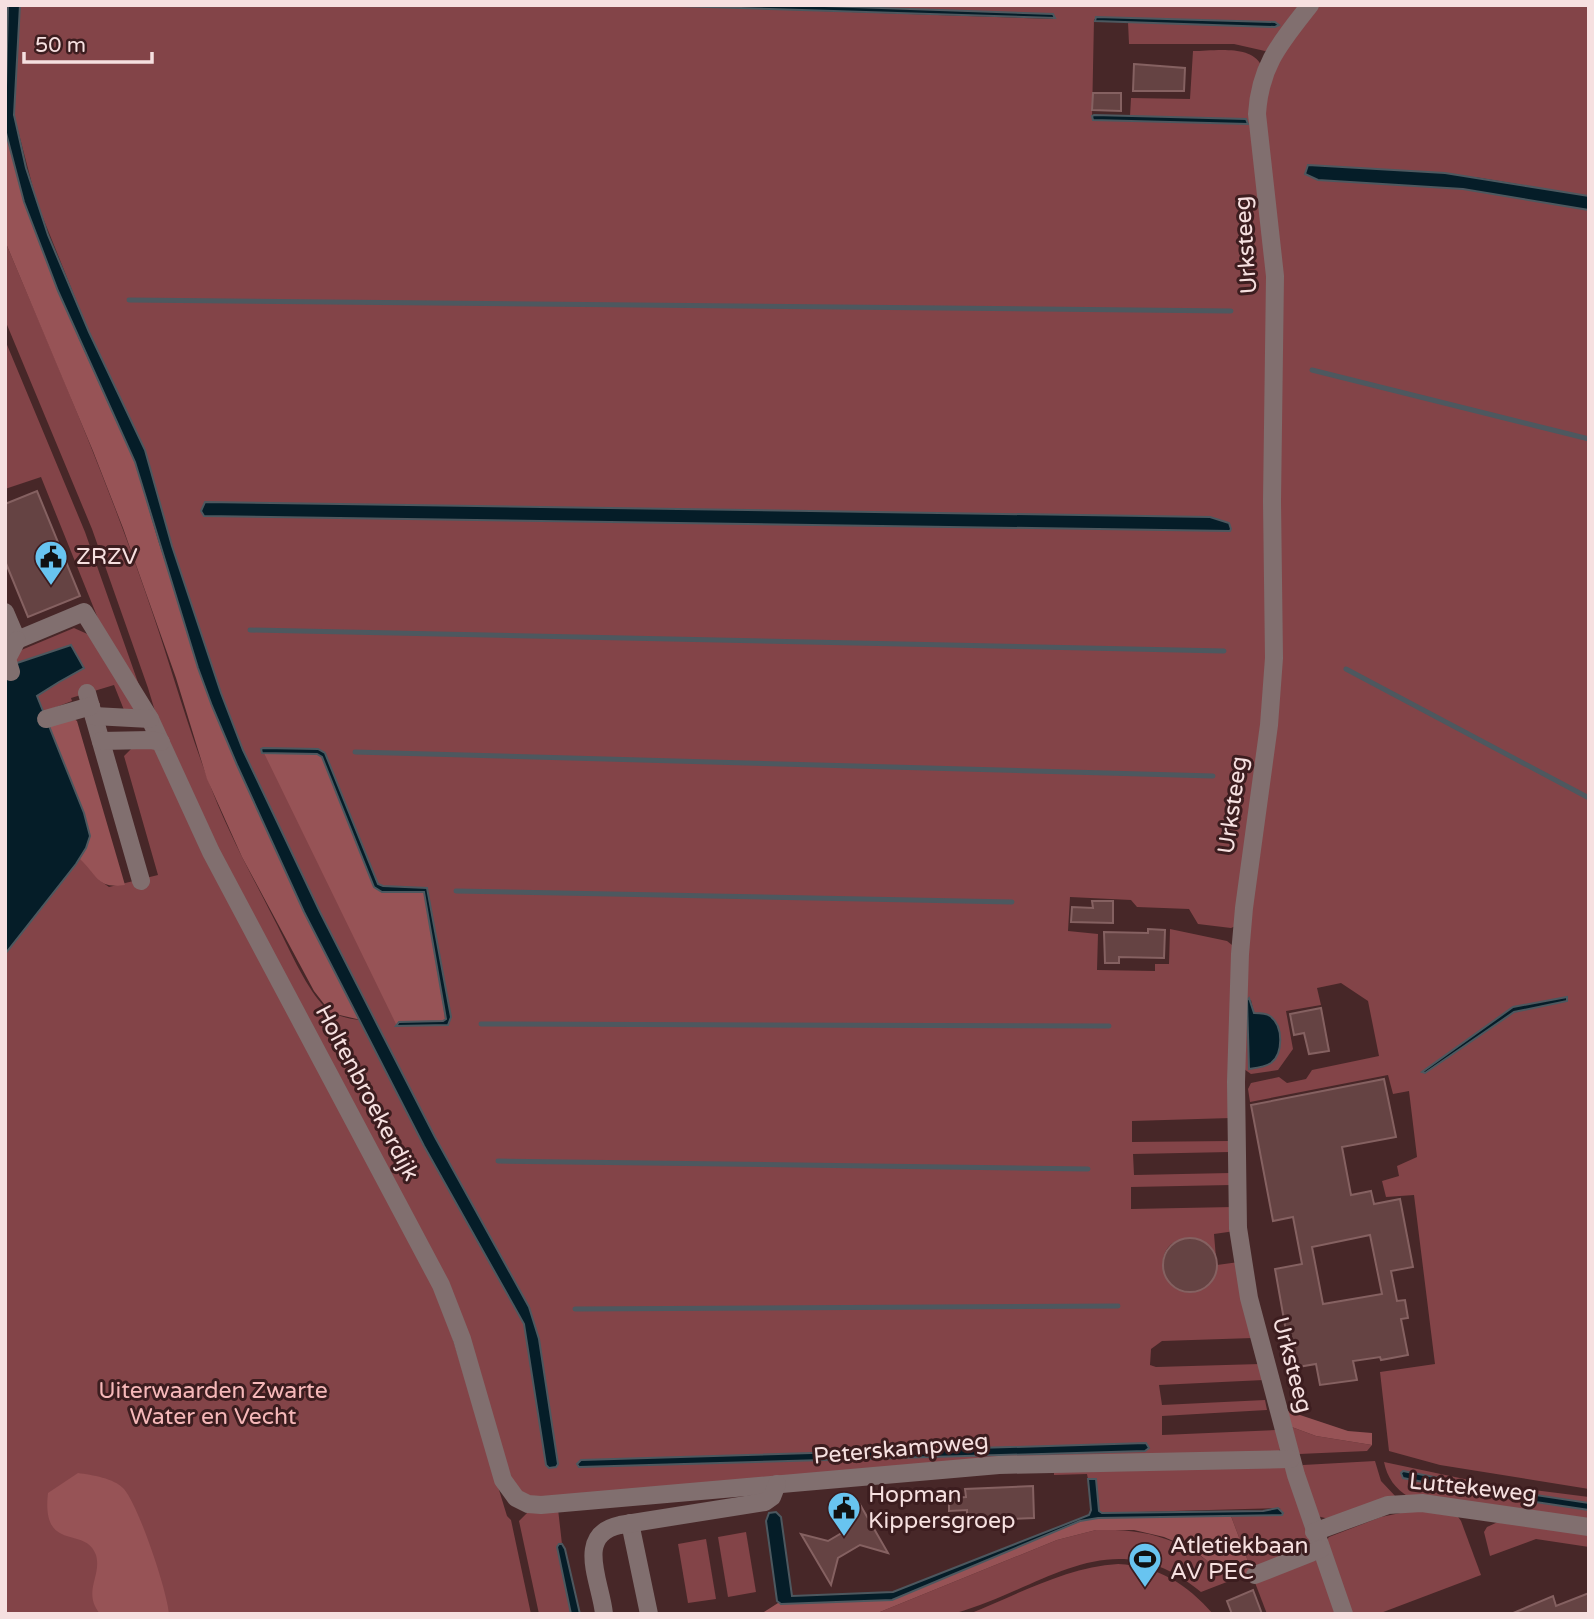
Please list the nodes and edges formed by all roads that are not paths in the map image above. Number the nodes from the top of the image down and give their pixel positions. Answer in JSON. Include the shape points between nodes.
{"nodes":[{"id":1,"x":1310,"y":5,"type":"edge"},
{"id":2,"x":5,"y":612,"type":"edge"},
{"id":3,"x":17,"y":640,"type":"junction"},
{"id":4,"x":10,"y":672,"type":"dead end"},
{"id":5,"x":91,"y":705,"type":"junction"},
{"id":6,"x":46,"y":719,"type":"dead end"},
{"id":7,"x":150,"y":719,"type":"junction"},
{"id":8,"x":101,"y":741,"type":"junction"},
{"id":9,"x":161,"y":742,"type":"junction"},
{"id":10,"x":141,"y":881,"type":"dead end"},
{"id":11,"x":1292,"y":1459,"type":"junction"},
{"id":12,"x":778,"y":1484,"type":"junction"},
{"id":13,"x":516,"y":1498,"type":"joint"},
{"id":14,"x":630,"y":1523,"type":"junction"},
{"id":15,"x":1589,"y":1527,"type":"edge"},
{"id":16,"x":1314,"y":1532,"type":"junction"},
{"id":17,"x":1321,"y":1549,"type":"junction"},
{"id":18,"x":1255,"y":1575,"type":"dead end"},
{"id":19,"x":604,"y":1614,"type":"edge"},
{"id":20,"x":649,"y":1614,"type":"edge"},
{"id":21,"x":1344,"y":1614,"type":"edge"}],
"edges":[{"from":1,"to":11,"type":"street","name":"Urksteeg","via":[[1268,62],[1257,114],[1275,276],[1274,658],[1241,937],[1236,1082],[1238,1228],[1249,1298]]},
{"from":2,"to":3,"type":"street"},
{"from":3,"to":4,"type":"street","via":[[7,659]]},
{"from":3,"to":7,"type":"street","name":"Holtenbroekerdijk","via":[[84,612]]},
{"from":5,"to":6,"type":"street"},
{"from":5,"to":7,"type":"street"},
{"from":5,"to":8,"type":"street"},
{"from":7,"to":9,"type":"street","name":"Holtenbroekerdijk"},
{"from":8,"to":9,"type":"street"},
{"from":8,"to":10,"type":"street"},
{"from":9,"to":13,"type":"street","name":"Holtenbroekerdijk","via":[[211,852],[441,1285],[462,1339],[503,1480]]},
{"from":11,"to":12,"type":"street","name":"Peterskampweg","via":[[999,1465]]},
{"from":11,"to":16,"type":"street","name":"Urksteeg"},
{"from":12,"to":13,"type":"street","name":"Peterskampweg","via":[[541,1505]]},
{"from":12,"to":14,"type":"street","via":[[765,1502]]},
{"from":14,"to":19,"type":"street","via":[[606,1530],[594,1544]]},
{"from":14,"to":20,"type":"street"},
{"from":15,"to":16,"type":"street","name":"Luttekeweg","via":[[1422,1503],[1388,1505]]},
{"from":16,"to":17,"type":"street","name":"Urksteeg"},
{"from":17,"to":18,"type":"street"},
{"from":17,"to":21,"type":"street","name":"Urksteeg"}]}
